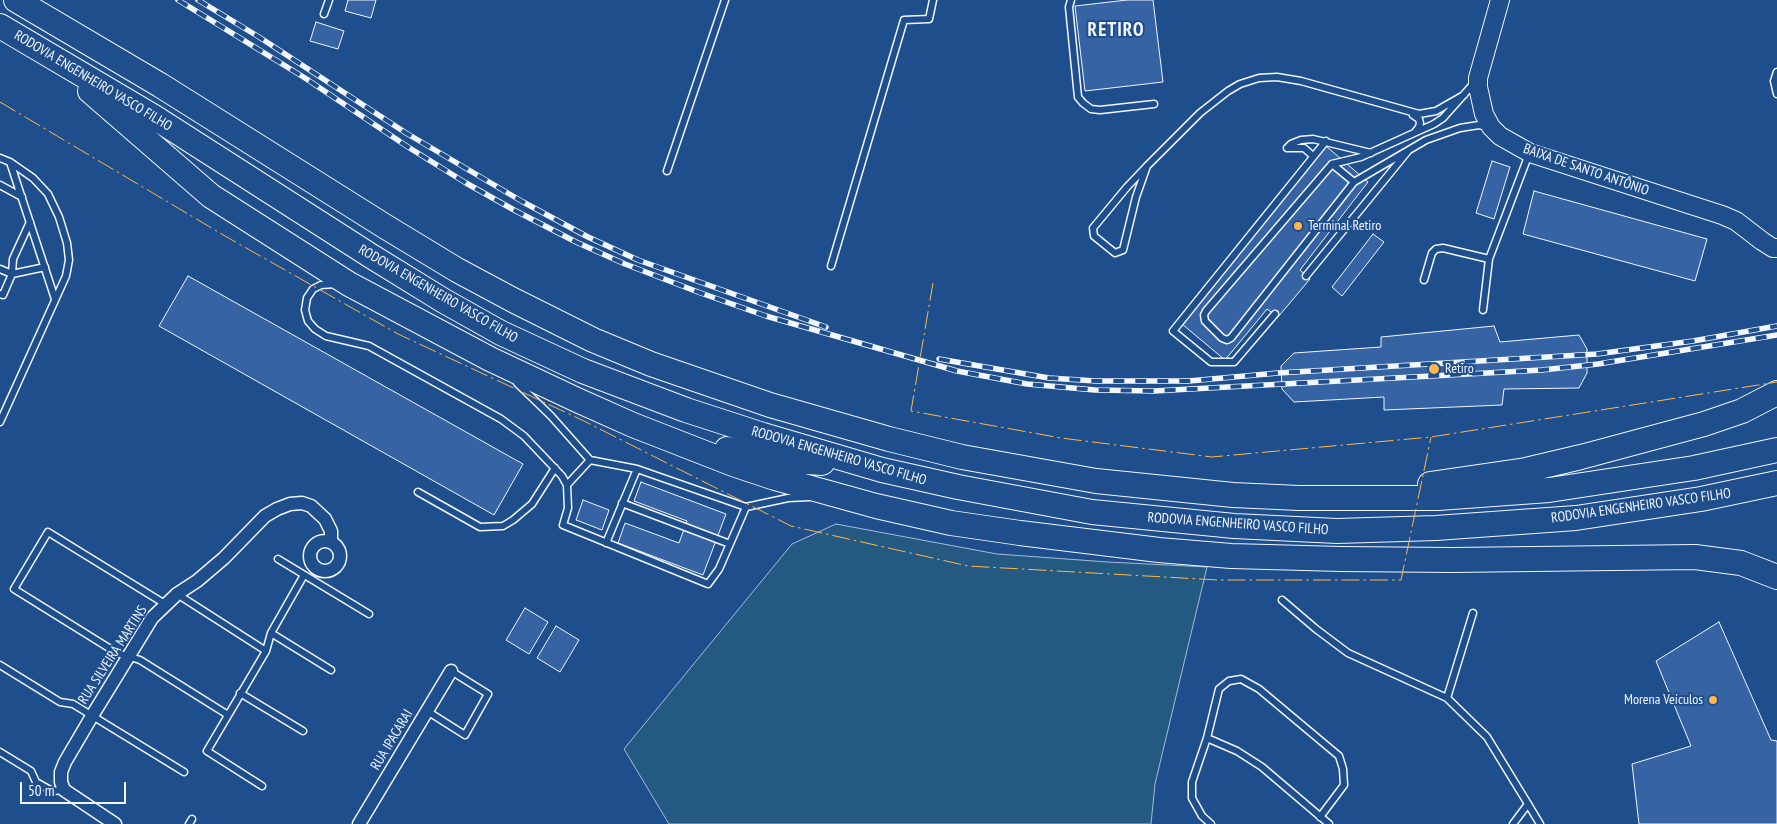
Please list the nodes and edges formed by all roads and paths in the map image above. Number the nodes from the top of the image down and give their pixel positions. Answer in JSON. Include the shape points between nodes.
{"nodes":[{"id":1,"x":16,"y":0,"type":"edge"},
{"id":2,"x":329,"y":0,"type":"edge"},
{"id":3,"x":724,"y":0,"type":"edge"},
{"id":4,"x":933,"y":0,"type":"edge"},
{"id":5,"x":1071,"y":0,"type":"edge"},
{"id":6,"x":1500,"y":0,"type":"edge"},
{"id":7,"x":324,"y":14,"type":"dead end"},
{"id":8,"x":0,"y":26,"type":"edge"},
{"id":9,"x":54,"y":58,"type":"junction"},
{"id":10,"x":1777,"y":72,"type":"edge"},
{"id":11,"x":1478,"y":78,"type":"junction"},
{"id":12,"x":1777,"y":94,"type":"edge"},
{"id":13,"x":1464,"y":95,"type":"junction"},
{"id":14,"x":1154,"y":104,"type":"dead end"},
{"id":15,"x":1410,"y":112,"type":"junction"},
{"id":16,"x":1491,"y":128,"type":"junction"},
{"id":17,"x":1414,"y":133,"type":"junction"},
{"id":18,"x":1326,"y":141,"type":"junction"},
{"id":19,"x":1408,"y":151,"type":"junction"},
{"id":20,"x":1371,"y":152,"type":"junction"},
{"id":21,"x":1530,"y":153,"type":"junction"},
{"id":22,"x":1313,"y":156,"type":"junction"},
{"id":23,"x":0,"y":158,"type":"edge"},
{"id":24,"x":10,"y":162,"type":"junction"},
{"id":25,"x":1332,"y":164,"type":"junction"},
{"id":26,"x":1147,"y":166,"type":"junction"},
{"id":27,"x":667,"y":171,"type":"dead end"},
{"id":28,"x":1354,"y":182,"type":"junction"},
{"id":29,"x":0,"y":186,"type":"edge"},
{"id":30,"x":22,"y":197,"type":"junction"},
{"id":31,"x":30,"y":222,"type":"junction"},
{"id":32,"x":1777,"y":248,"type":"edge"},
{"id":33,"x":1489,"y":259,"type":"junction"},
{"id":34,"x":831,"y":266,"type":"dead end"},
{"id":35,"x":45,"y":267,"type":"junction"},
{"id":36,"x":0,"y":269,"type":"edge"},
{"id":37,"x":12,"y":274,"type":"junction"},
{"id":38,"x":1306,"y":276,"type":"dead end"},
{"id":39,"x":1424,"y":280,"type":"dead end"},
{"id":40,"x":349,"y":284,"type":"junction"},
{"id":41,"x":1,"y":297,"type":"edge"},
{"id":42,"x":55,"y":299,"type":"junction"},
{"id":43,"x":1483,"y":310,"type":"dead end"},
{"id":44,"x":1275,"y":314,"type":"dead end"},
{"id":45,"x":490,"y":360,"type":"junction"},
{"id":46,"x":1777,"y":393,"type":"edge"},
{"id":47,"x":0,"y":422,"type":"edge"},
{"id":48,"x":671,"y":439,"type":"junction"},
{"id":49,"x":1777,"y":450,"type":"edge"},
{"id":50,"x":590,"y":460,"type":"junction"},
{"id":51,"x":555,"y":468,"type":"junction"},
{"id":52,"x":637,"y":469,"type":"junction"},
{"id":53,"x":882,"y":470,"type":"junction"},
{"id":54,"x":1777,"y":483,"type":"edge"},
{"id":55,"x":568,"y":485,"type":"junction"},
{"id":56,"x":418,"y":492,"type":"dead end"},
{"id":57,"x":835,"y":495,"type":"junction"},
{"id":58,"x":1337,"y":498,"type":"junction"},
{"id":59,"x":622,"y":503,"type":"junction"},
{"id":60,"x":746,"y":507,"type":"junction"},
{"id":61,"x":331,"y":541,"type":"dead end"},
{"id":62,"x":606,"y":543,"type":"junction"},
{"id":63,"x":730,"y":544,"type":"junction"},
{"id":64,"x":278,"y":559,"type":"dead end"},
{"id":65,"x":304,"y":575,"type":"junction"},
{"id":66,"x":1777,"y":577,"type":"edge"},
{"id":67,"x":177,"y":594,"type":"junction"},
{"id":68,"x":1282,"y":600,"type":"dead end"},
{"id":69,"x":165,"y":604,"type":"junction"},
{"id":70,"x":1474,"y":613,"type":"dead end"},
{"id":71,"x":369,"y":614,"type":"dead end"},
{"id":72,"x":271,"y":633,"type":"junction"},
{"id":73,"x":266,"y":651,"type":"junction"},
{"id":74,"x":127,"y":656,"type":"junction"},
{"id":75,"x":0,"y":665,"type":"edge"},
{"id":76,"x":331,"y":670,"type":"dead end"},
{"id":77,"x":451,"y":671,"type":"joint"},
{"id":78,"x":240,"y":693,"type":"junction"},
{"id":79,"x":1447,"y":698,"type":"junction"},
{"id":80,"x":426,"y":711,"type":"junction"},
{"id":81,"x":228,"y":715,"type":"junction"},
{"id":82,"x":92,"y":716,"type":"junction"},
{"id":83,"x":303,"y":731,"type":"dead end"},
{"id":84,"x":1207,"y":738,"type":"junction"},
{"id":85,"x":0,"y":752,"type":"edge"},
{"id":86,"x":184,"y":772,"type":"dead end"},
{"id":87,"x":262,"y":786,"type":"dead end"},
{"id":88,"x":64,"y":790,"type":"junction"},
{"id":89,"x":1528,"y":804,"type":"junction"},
{"id":90,"x":1320,"y":817,"type":"junction"},
{"id":91,"x":116,"y":824,"type":"edge"},
{"id":92,"x":359,"y":824,"type":"edge"},
{"id":93,"x":1211,"y":824,"type":"edge"},
{"id":94,"x":1329,"y":824,"type":"edge"},
{"id":95,"x":1513,"y":824,"type":"edge"},
{"id":96,"x":1540,"y":824,"type":"edge"}],
"edges":[{"from":1,"to":58,"type":"highway","name":"RODOVIA ENGENHEIRO VASCO FILHO","via":[[160,84],[457,270],[593,340],[651,364],[824,421],[981,460],[1153,488],[1233,495]]},
{"from":2,"to":7,"type":"lane"},
{"from":3,"to":27,"type":"lane"},
{"from":4,"to":34,"type":"lane","via":[[929,19],[904,20]]},
{"from":5,"to":14,"type":"lane","via":[[1078,97],[1091,109],[1100,110]]},
{"from":6,"to":11,"type":"main road","name":"BAIXA DE SANTO ANTÔNIO"},
{"from":8,"to":9,"type":"highway","name":"RODOVIA ENGENHEIRO VASCO FILHO"},
{"from":9,"to":40,"type":"highway","via":[[211,196]]},
{"from":9,"to":53,"type":"highway","name":"RODOVIA ENGENHEIRO VASCO FILHO","via":[[154,117],[387,266],[501,333],[583,370],[686,410]]},
{"from":10,"to":12,"type":"lane","via":[[1774,81]]},
{"from":11,"to":13,"type":"lane"},
{"from":11,"to":16,"type":"main road","name":"BAIXA DE SANTO ANTÔNIO","via":[[1481,106]]},
{"from":13,"to":15,"type":"lane","via":[[1428,114]]},
{"from":13,"to":17,"type":"lane","via":[[1443,118]]},
{"from":15,"to":17,"type":"lane","via":[[1420,123]]},
{"from":15,"to":26,"type":"lane","via":[[1301,81],[1259,78],[1234,87],[1213,102]]},
{"from":16,"to":19,"type":"lane","via":[[1460,128],[1426,140]]},
{"from":16,"to":21,"type":"main road","name":"BAIXA DE SANTO ANTÔNIO"},
{"from":17,"to":20,"type":"lane"},
{"from":18,"to":20,"type":"lane"},
{"from":18,"to":22,"type":"lane"},
{"from":18,"to":22,"type":"lane","via":[[1301,140],[1286,148],[1304,148]]},
{"from":19,"to":28,"type":"lane"},
{"from":19,"to":38,"type":"lane"},
{"from":20,"to":25,"type":"lane"},
{"from":21,"to":32,"type":"main road","name":"BAIXA DE SANTO ANTÔNIO","via":[[1722,215]]},
{"from":21,"to":33,"type":"lane"},
{"from":22,"to":44,"type":"lane","via":[[1174,331],[1211,362],[1234,362]]},
{"from":23,"to":24,"type":"lane"},
{"from":24,"to":30,"type":"lane"},
{"from":24,"to":42,"type":"lane","via":[[33,178],[48,194],[59,217],[69,260],[66,276]]},
{"from":25,"to":28,"type":"lane"},
{"from":25,"to":28,"type":"lane","via":[[1206,311],[1205,321],[1222,338],[1231,338]]},
{"from":26,"to":26,"type":"lane","via":[[1123,250],[1115,253],[1094,236],[1092,228]]},
{"from":29,"to":30,"type":"lane"},
{"from":30,"to":31,"type":"lane"},
{"from":31,"to":35,"type":"lane"},
{"from":31,"to":37,"type":"lane","via":[[13,259]]},
{"from":33,"to":39,"type":"lane","via":[[1436,249],[1432,252]]},
{"from":33,"to":43,"type":"lane"},
{"from":35,"to":37,"type":"lane"},
{"from":35,"to":42,"type":"lane"},
{"from":36,"to":37,"type":"lane"},
{"from":37,"to":41,"type":"lane"},
{"from":40,"to":45,"type":"highway"},
{"from":40,"to":51,"type":"lane","via":[[321,285],[313,289],[305,310],[315,329],[326,336],[369,346],[501,419],[524,436]]},
{"from":42,"to":47,"type":"lane"},
{"from":45,"to":48,"type":"highway"},
{"from":45,"to":50,"type":"lane","via":[[540,404]]},
{"from":46,"to":58,"type":"highway","via":[[1734,414],[1581,457],[1526,470]]},
{"from":48,"to":53,"type":"highway","via":[[795,461]]},
{"from":48,"to":57,"type":"highway","via":[[742,467]]},
{"from":49,"to":58,"type":"highway","name":"RODOVIA ENGENHEIRO VASCO FILHO","via":[[1694,468],[1549,490],[1438,498]]},
{"from":50,"to":52,"type":"lane"},
{"from":50,"to":55,"type":"lane"},
{"from":51,"to":55,"type":"lane"},
{"from":51,"to":56,"type":"lane","via":[[532,504],[503,526],[480,527]]},
{"from":52,"to":59,"type":"lane"},
{"from":52,"to":60,"type":"lane"},
{"from":53,"to":54,"type":"highway","name":"RODOVIA ENGENHEIRO VASCO FILHO","via":[[1092,512],[1234,526],[1337,530],[1436,528],[1576,518],[1701,499]]},
{"from":55,"to":62,"type":"lane","via":[[568,508],[563,524]]},
{"from":57,"to":60,"type":"lane","via":[[788,498]]},
{"from":57,"to":66,"type":"highway","via":[[951,523],[1159,550],[1341,559],[1695,557],[1741,563]]},
{"from":59,"to":62,"type":"lane"},
{"from":59,"to":63,"type":"lane"},
{"from":60,"to":63,"type":"lane"},
{"from":61,"to":67,"type":"street","name":"RUA SILVEIRA MARTINS","via":[[331,531],[320,513],[302,503],[290,504],[265,516],[224,558]]},
{"from":62,"to":63,"type":"lane","via":[[708,584]]},
{"from":64,"to":65,"type":"lane"},
{"from":65,"to":71,"type":"lane"},
{"from":65,"to":72,"type":"lane"},
{"from":67,"to":69,"type":"street","name":"RUA SILVEIRA MARTINS"},
{"from":67,"to":73,"type":"lane"},
{"from":68,"to":79,"type":"lane","via":[[1348,653]]},
{"from":69,"to":74,"type":"street","name":"RUA SILVEIRA MARTINS"},
{"from":69,"to":74,"type":"lane","via":[[48,532],[14,589],[117,653]]},
{"from":70,"to":79,"type":"lane"},
{"from":72,"to":73,"type":"lane"},
{"from":72,"to":76,"type":"lane"},
{"from":73,"to":78,"type":"lane"},
{"from":74,"to":81,"type":"lane","via":[[140,660]]},
{"from":74,"to":82,"type":"street","name":"RUA SILVEIRA MARTINS"},
{"from":75,"to":82,"type":"lane","via":[[60,702],[73,704]]},
{"from":77,"to":80,"type":"street","name":"RUA IPACARAI"},
{"from":77,"to":80,"type":"lane","via":[[488,694],[465,734]]},
{"from":78,"to":81,"type":"lane"},
{"from":78,"to":83,"type":"lane"},
{"from":79,"to":89,"type":"lane","via":[[1487,736]]},
{"from":80,"to":92,"type":"street","name":"RUA IPACARAI"},
{"from":81,"to":87,"type":"lane","via":[[207,751]]},
{"from":82,"to":86,"type":"lane"},
{"from":82,"to":88,"type":"street","name":"RUA SILVEIRA MARTINS","via":[[61,772],[60,782]]},
{"from":84,"to":90,"type":"lane","via":[[1262,767]]},
{"from":84,"to":90,"type":"lane","via":[[1219,689],[1229,681],[1241,679],[1259,690],[1339,756],[1344,770],[1344,785]]},
{"from":84,"to":93,"type":"lane","via":[[1192,782],[1192,798],[1202,816]]},
{"from":85,"to":88,"type":"lane","via":[[31,771],[36,782],[52,791]]},
{"from":88,"to":91,"type":"street"},
{"from":89,"to":95,"type":"lane"},
{"from":89,"to":96,"type":"lane"},
{"from":90,"to":94,"type":"lane"}]}
